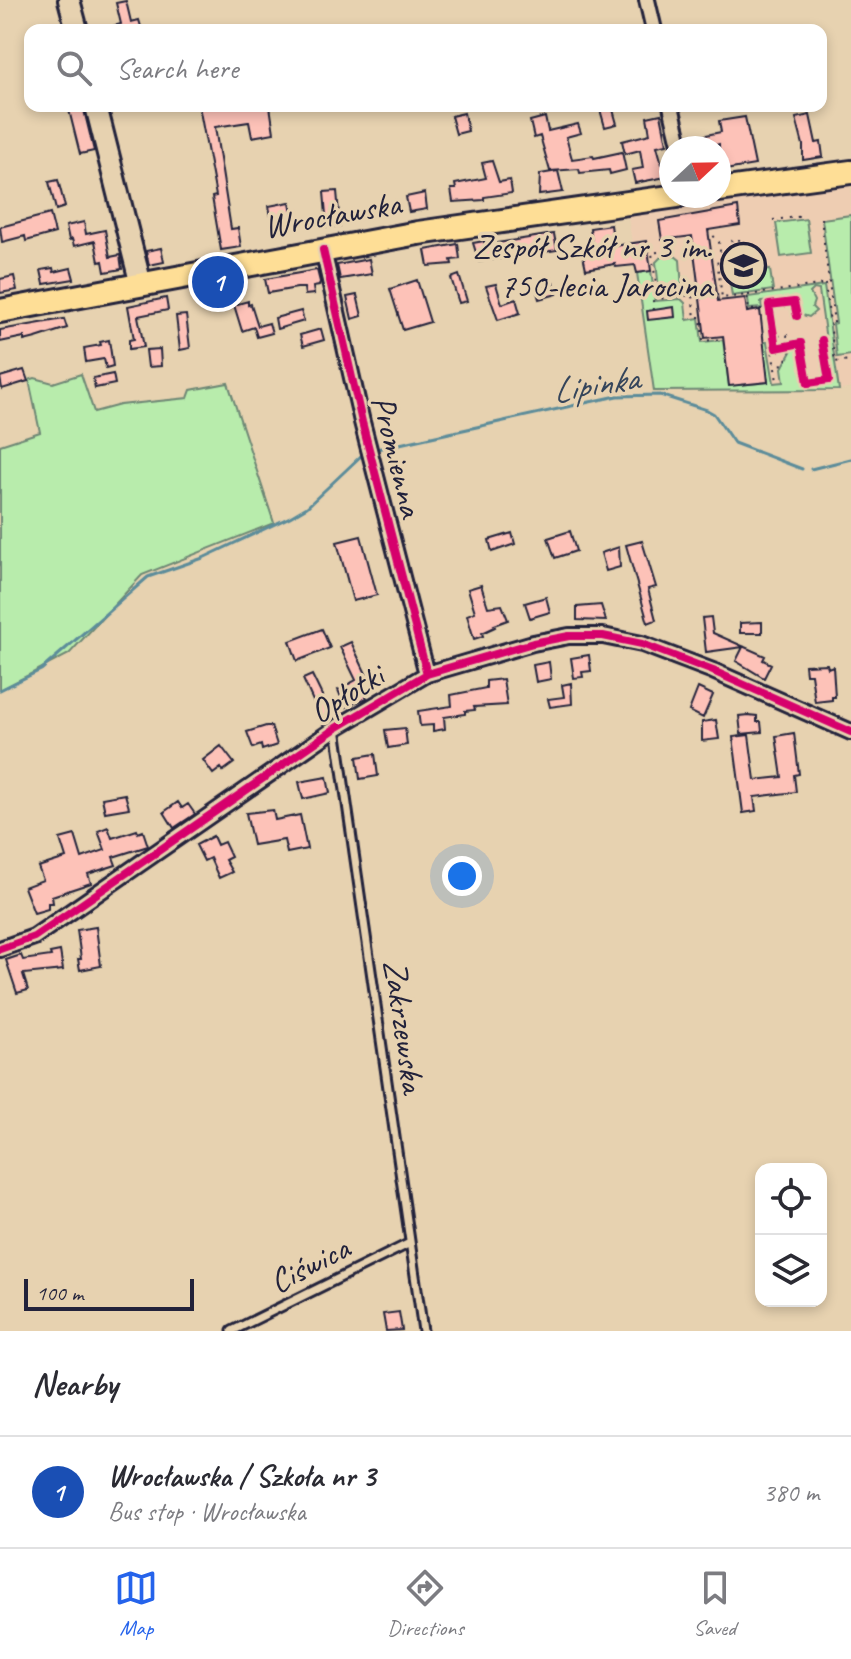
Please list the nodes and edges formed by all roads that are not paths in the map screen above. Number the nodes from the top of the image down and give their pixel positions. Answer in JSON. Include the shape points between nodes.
{"nodes":[{"id":1,"x":69,"y":0,"type":"edge"},
{"id":2,"x":647,"y":0,"type":"edge"},
{"id":3,"x":75,"y":24,"type":"edge"},
{"id":4,"x":653,"y":24,"type":"edge"},
{"id":5,"x":98,"y":112,"type":"edge"},
{"id":6,"x":672,"y":112,"type":"edge"},
{"id":7,"x":678,"y":136,"type":"edge"},
{"id":8,"x":851,"y":172,"type":"edge"},
{"id":9,"x":731,"y":188,"type":"edge"},
{"id":10,"x":659,"y":199,"type":"edge"},
{"id":11,"x":323,"y":250,"type":"junction"},
{"id":12,"x":141,"y":285,"type":"junction"},
{"id":13,"x":0,"y":311,"type":"edge"},
{"id":14,"x":427,"y":674,"type":"junction"},
{"id":15,"x":336,"y":728,"type":"junction"},
{"id":16,"x":851,"y":732,"type":"edge"},
{"id":17,"x":0,"y":949,"type":"edge"},
{"id":18,"x":410,"y":1243,"type":"junction"},
{"id":19,"x":232,"y":1331,"type":"edge"},
{"id":20,"x":423,"y":1331,"type":"edge"}],
"edges":[{"from":1,"to":3,"type":"street"},
{"from":2,"to":4,"type":"street"},
{"from":5,"to":12,"type":"street"},
{"from":6,"to":7,"type":"street"},
{"from":8,"to":9,"type":"main road"},
{"from":10,"to":11,"type":"main road","name":"Wrocławska"},
{"from":11,"to":12,"type":"main road","name":"Wrocławska"},
{"from":11,"to":14,"type":"street","name":"Promienna"},
{"from":12,"to":13,"type":"main road","name":"Wrocławska"},
{"from":14,"to":15,"type":"street","name":"Opłotki"},
{"from":14,"to":16,"type":"street","name":"Opłotki","via":[[533,643],[603,636],[642,644],[713,671]]},
{"from":15,"to":17,"type":"street","name":"Opłotki","via":[[34,937]]},
{"from":15,"to":18,"type":"lane","name":"Zakrzewska"},
{"from":18,"to":19,"type":"lane","name":"Ciświca"},
{"from":18,"to":20,"type":"lane","name":"Zakrzewska"}]}
